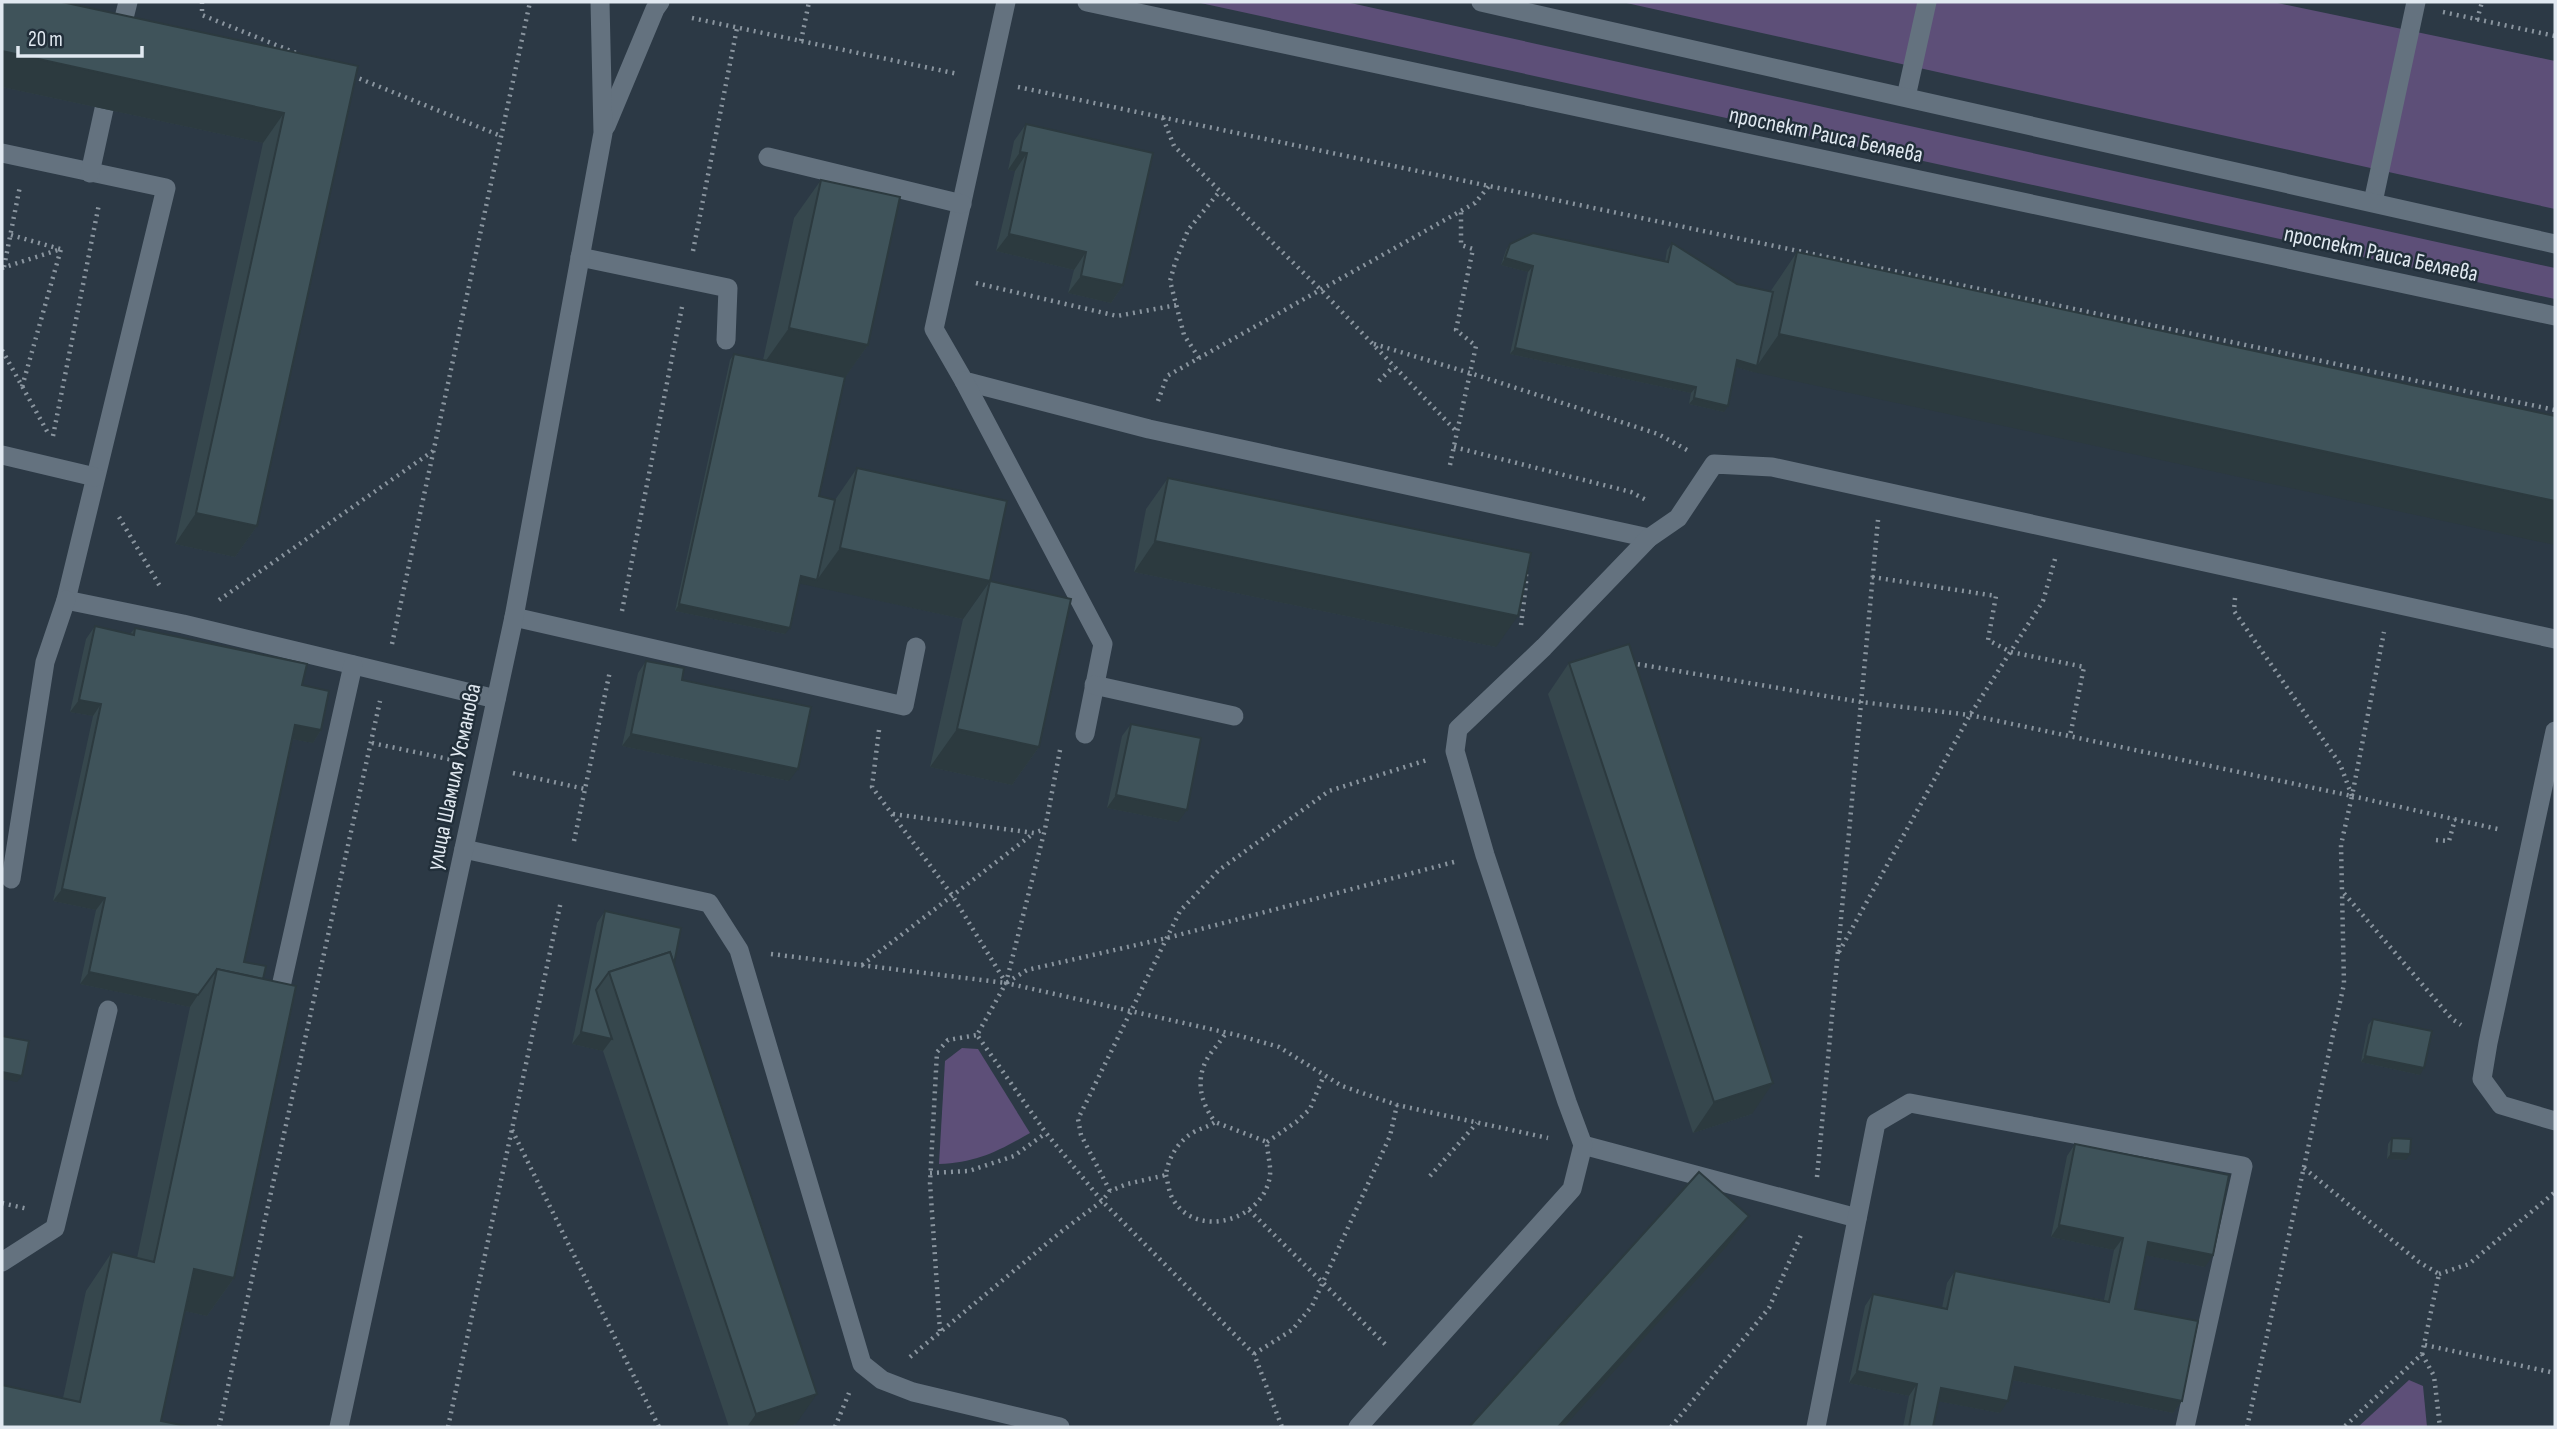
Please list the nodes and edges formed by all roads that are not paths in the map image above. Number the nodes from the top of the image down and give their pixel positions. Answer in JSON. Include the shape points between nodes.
{"nodes":[{"id":1,"x":128,"y":2,"type":"edge"},
{"id":2,"x":600,"y":2,"type":"edge"},
{"id":3,"x":660,"y":2,"type":"edge"},
{"id":4,"x":1006,"y":2,"type":"edge"},
{"id":5,"x":1087,"y":2,"type":"edge"},
{"id":6,"x":1161,"y":2,"type":"edge"},
{"id":7,"x":1480,"y":2,"type":"edge"},
{"id":8,"x":1927,"y":2,"type":"edge"},
{"id":9,"x":2416,"y":4,"type":"edge"},
{"id":10,"x":1128,"y":11,"type":"junction"},
{"id":11,"x":116,"y":49,"type":"edge"},
{"id":12,"x":1906,"y":97,"type":"junction"},
{"id":13,"x":104,"y":109,"type":"edge"},
{"id":14,"x":603,"y":133,"type":"junction"},
{"id":15,"x":2,"y":153,"type":"edge"},
{"id":16,"x":768,"y":157,"type":"dead end"},
{"id":17,"x":98,"y":175,"type":"junction"},
{"id":18,"x":2373,"y":202,"type":"junction"},
{"id":19,"x":962,"y":204,"type":"junction"},
{"id":20,"x":2555,"y":244,"type":"edge"},
{"id":21,"x":580,"y":257,"type":"junction"},
{"id":22,"x":2555,"y":316,"type":"edge"},
{"id":23,"x":726,"y":340,"type":"dead end"},
{"id":24,"x":964,"y":381,"type":"junction"},
{"id":25,"x":2,"y":455,"type":"edge"},
{"id":26,"x":95,"y":477,"type":"junction"},
{"id":27,"x":1649,"y":538,"type":"junction"},
{"id":28,"x":66,"y":600,"type":"junction"},
{"id":29,"x":514,"y":617,"type":"junction"},
{"id":30,"x":2555,"y":639,"type":"edge"},
{"id":31,"x":916,"y":647,"type":"dead end"},
{"id":32,"x":353,"y":665,"type":"junction"},
{"id":33,"x":1094,"y":685,"type":"junction"},
{"id":34,"x":496,"y":699,"type":"junction"},
{"id":35,"x":1234,"y":716,"type":"dead end"},
{"id":36,"x":2555,"y":731,"type":"edge"},
{"id":37,"x":1085,"y":734,"type":"road end"},
{"id":38,"x":464,"y":849,"type":"junction"},
{"id":39,"x":11,"y":879,"type":"dead end"},
{"id":40,"x":282,"y":982,"type":"edge"},
{"id":41,"x":108,"y":1010,"type":"dead end"},
{"id":42,"x":2555,"y":1121,"type":"edge"},
{"id":43,"x":1583,"y":1145,"type":"junction"},
{"id":44,"x":1857,"y":1218,"type":"junction"},
{"id":45,"x":2,"y":1262,"type":"edge"},
{"id":46,"x":339,"y":1427,"type":"edge"},
{"id":47,"x":1060,"y":1427,"type":"edge"},
{"id":48,"x":1358,"y":1427,"type":"edge"},
{"id":49,"x":1816,"y":1427,"type":"edge"},
{"id":50,"x":2185,"y":1427,"type":"edge"}],
"edges":[{"from":1,"to":11,"type":"street"},
{"from":2,"to":14,"type":"street","name":"улица Шамиля Усманова"},
{"from":3,"to":14,"type":"street","name":"улица Шамиля Усманова"},
{"from":4,"to":19,"type":"street"},
{"from":5,"to":10,"type":"street","name":"проспект Раиса Беляева"},
{"from":6,"to":10,"type":"street"},
{"from":7,"to":12,"type":"street","name":"проспект Раиса Беляева"},
{"from":8,"to":12,"type":"street"},
{"from":9,"to":18,"type":"street"},
{"from":10,"to":22,"type":"street","name":"проспект Раиса Беляева"},
{"from":12,"to":18,"type":"street","name":"проспект Раиса Беляева"},
{"from":13,"to":17,"type":"street"},
{"from":14,"to":21,"type":"street","name":"улица Шамиля Усманова"},
{"from":15,"to":17,"type":"street"},
{"from":16,"to":19,"type":"street"},
{"from":17,"to":26,"type":"street","via":[[166,188]]},
{"from":18,"to":20,"type":"street","name":"проспект Раиса Беляева"},
{"from":19,"to":24,"type":"street","via":[[934,328]]},
{"from":21,"to":23,"type":"street","via":[[728,288]]},
{"from":21,"to":29,"type":"street","name":"улица Шамиля Усманова"},
{"from":24,"to":27,"type":"street","via":[[1149,429]]},
{"from":24,"to":33,"type":"street","via":[[1103,644]]},
{"from":25,"to":26,"type":"street"},
{"from":26,"to":28,"type":"street"},
{"from":27,"to":30,"type":"street","via":[[1678,518],[1714,464],[1772,467]]},
{"from":27,"to":43,"type":"street","via":[[1458,729],[1454,751]]},
{"from":28,"to":32,"type":"street"},
{"from":28,"to":39,"type":"street","via":[[45,662]]},
{"from":29,"to":31,"type":"street","via":[[904,706]]},
{"from":29,"to":34,"type":"street","name":"улица Шамиля Усманова"},
{"from":32,"to":34,"type":"street"},
{"from":32,"to":40,"type":"street"},
{"from":33,"to":35,"type":"street"},
{"from":33,"to":37,"type":"street"},
{"from":34,"to":38,"type":"street","name":"улица Шамиля Усманова"},
{"from":36,"to":42,"type":"street","via":[[2482,1079],[2501,1105]]},
{"from":38,"to":46,"type":"street","name":"улица Шамиля Усманова"},
{"from":38,"to":47,"type":"street","via":[[709,903],[739,950],[862,1364],[882,1380],[913,1392]]},
{"from":41,"to":45,"type":"street","via":[[55,1228]]},
{"from":43,"to":44,"type":"street"},
{"from":43,"to":48,"type":"street","via":[[1572,1189]]},
{"from":44,"to":49,"type":"street"},
{"from":44,"to":50,"type":"street","via":[[1876,1123],[1909,1103],[2243,1166]]}]}
